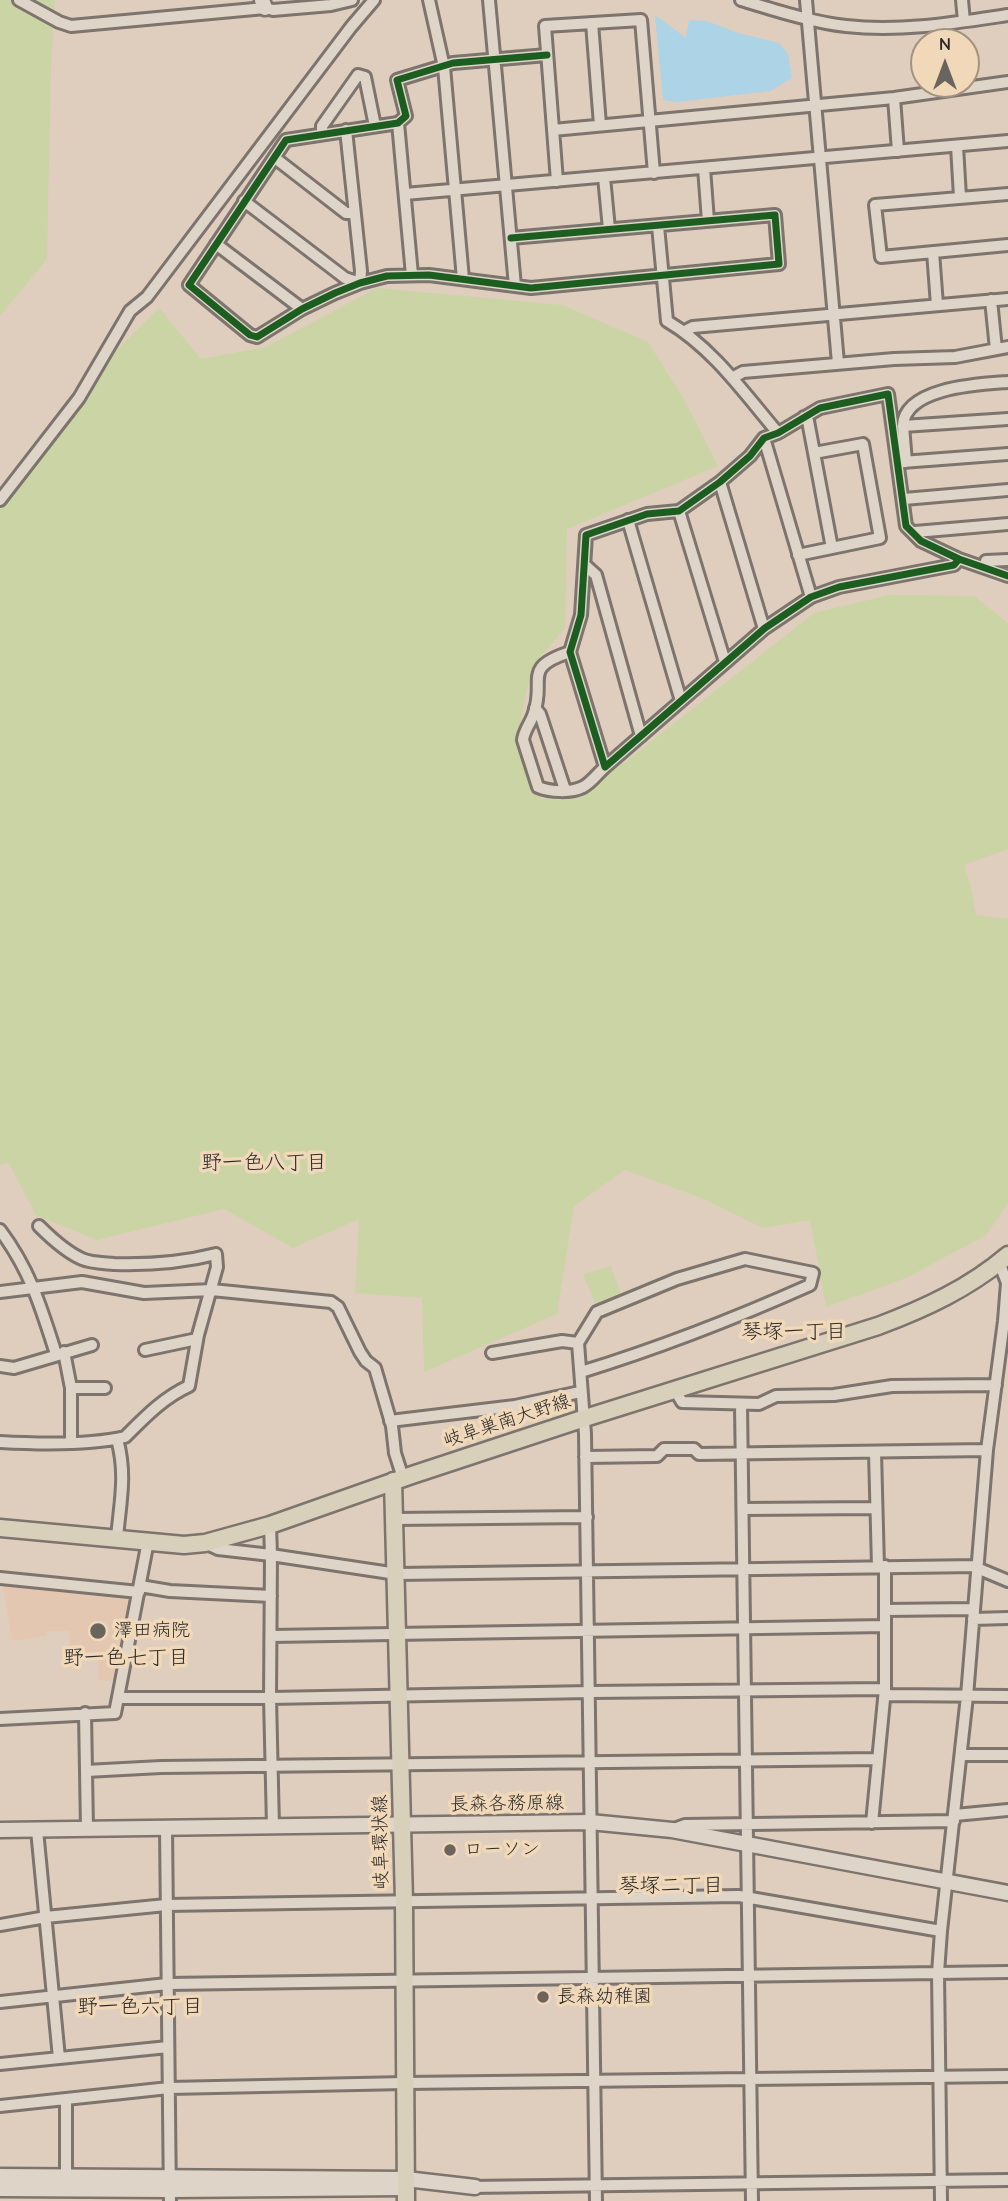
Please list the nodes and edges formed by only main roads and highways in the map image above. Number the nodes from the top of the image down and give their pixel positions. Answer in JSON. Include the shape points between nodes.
{"nodes":[{"id":1,"x":1004,"y":1258,"type":"edge"},
{"id":2,"x":398,"y":1480,"type":"junction"},
{"id":3,"x":0,"y":1528,"type":"edge"},
{"id":4,"x":402,"y":1825,"type":"junction"},
{"id":5,"x":0,"y":1830,"type":"edge"},
{"id":6,"x":1008,"y":1894,"type":"edge"},
{"id":7,"x":0,"y":2176,"type":"edge"},
{"id":8,"x":475,"y":2187,"type":"road end"},
{"id":9,"x":0,"y":2189,"type":"edge"},
{"id":10,"x":170,"y":2189,"type":"edge"},
{"id":11,"x":406,"y":2189,"type":"edge"}],
"edges":[{"from":1,"to":2,"type":"main road","name":"岐阜巣南大野線","via":[[953,1294],[878,1326]]},
{"from":2,"to":3,"type":"main road","name":"岐阜巣南大野線","via":[[205,1543],[184,1545]]},
{"from":2,"to":4,"type":"main road","name":"岐阜環状線"},
{"from":4,"to":5,"type":"main road","name":"長森各務原線"},
{"from":4,"to":6,"type":"main road","name":"長森各務原線","via":[[590,1822],[672,1830]]},
{"from":4,"to":11,"type":"main road","name":"岐阜環状線"},
{"from":7,"to":10,"type":"main road","via":[[66,2176]]},
{"from":8,"to":11,"type":"main road"},
{"from":9,"to":10,"type":"main road"},
{"from":10,"to":11,"type":"main road"}]}
